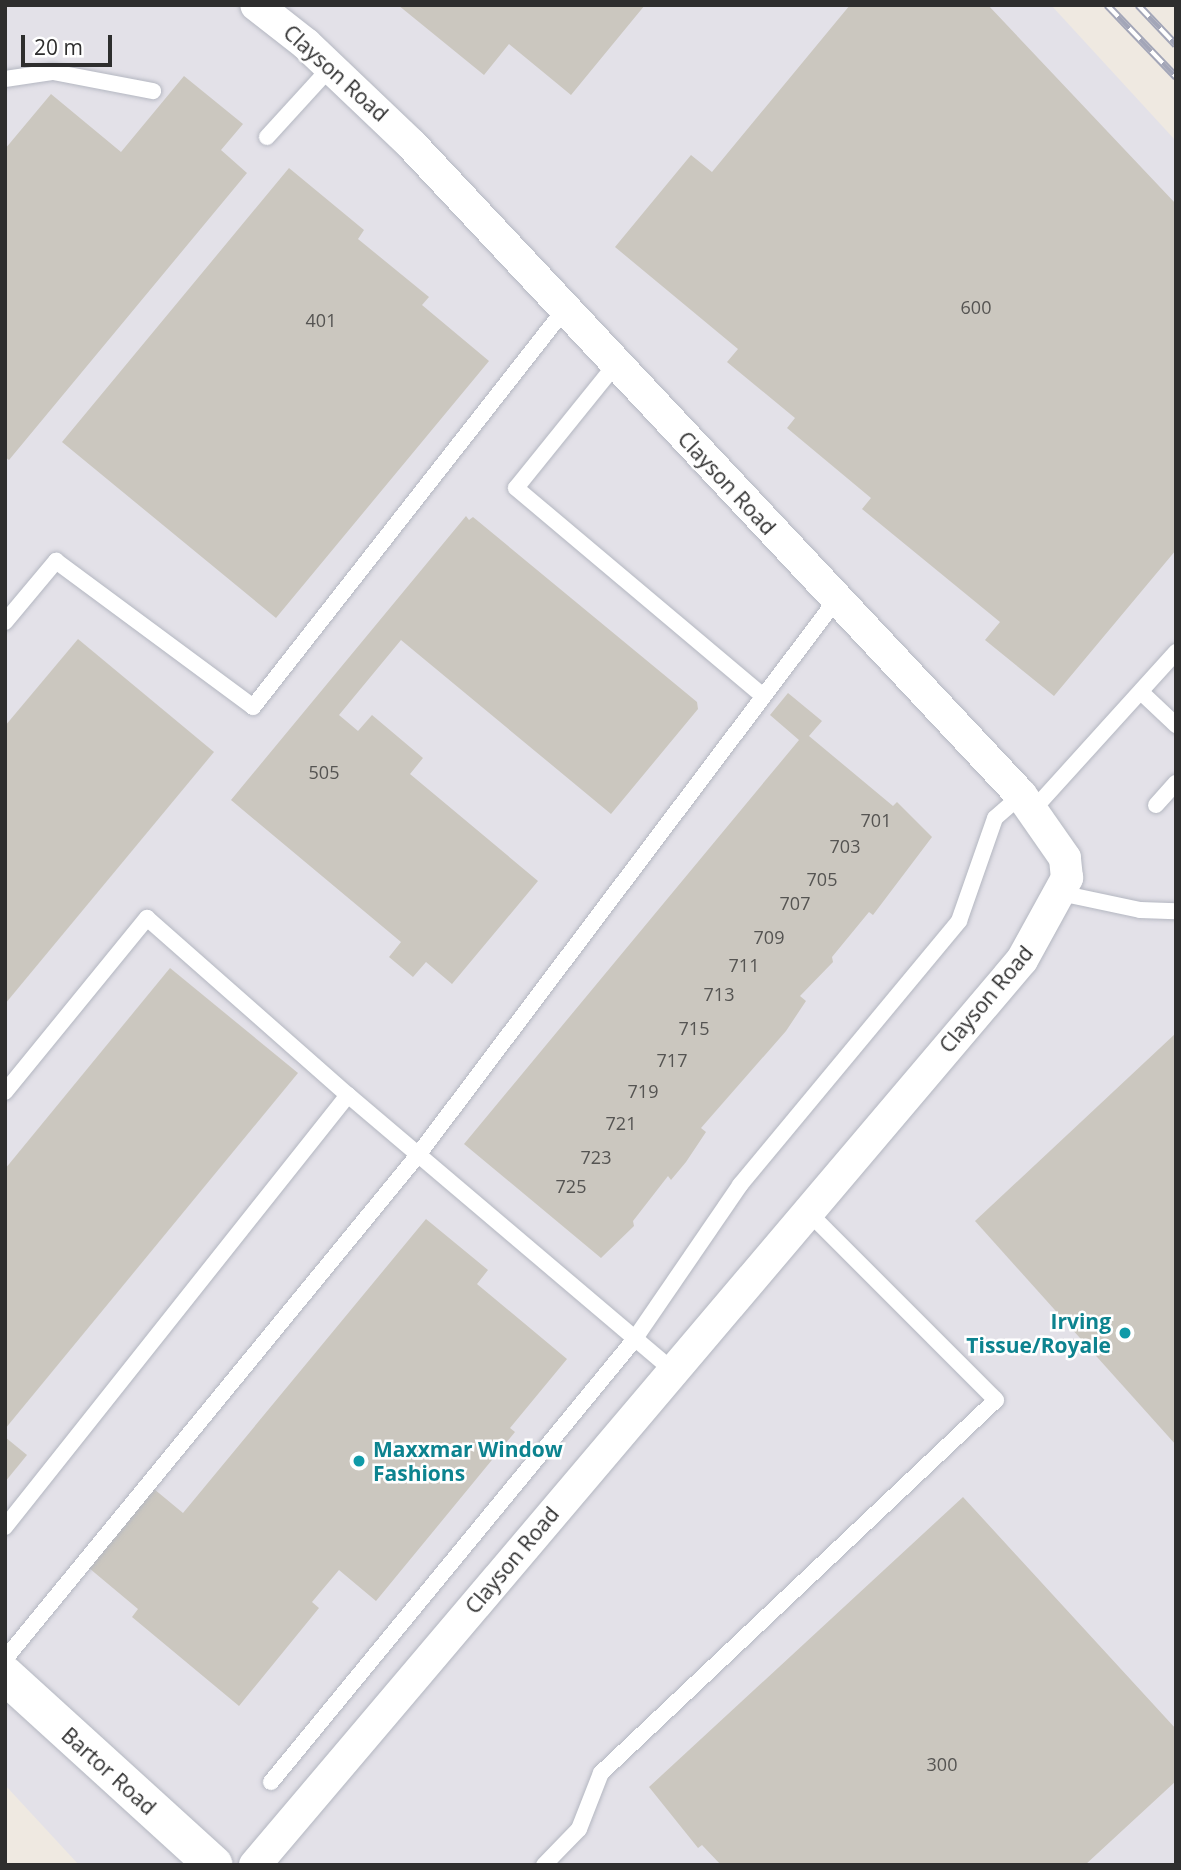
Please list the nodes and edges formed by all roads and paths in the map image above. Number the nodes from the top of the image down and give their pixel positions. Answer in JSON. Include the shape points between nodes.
{"nodes":[{"id":1,"x":257,"y":5,"type":"edge"},
{"id":2,"x":331,"y":67,"type":"junction"},
{"id":3,"x":5,"y":79,"type":"edge"},
{"id":4,"x":153,"y":91,"type":"dead end"},
{"id":5,"x":267,"y":137,"type":"dead end"},
{"id":6,"x":565,"y":309,"type":"junction"},
{"id":7,"x":616,"y":363,"type":"junction"},
{"id":8,"x":836,"y":600,"type":"junction"},
{"id":9,"x":5,"y":622,"type":"edge"},
{"id":10,"x":1176,"y":652,"type":"edge"},
{"id":11,"x":1142,"y":693,"type":"junction"},
{"id":12,"x":763,"y":696,"type":"junction"},
{"id":13,"x":1176,"y":724,"type":"edge"},
{"id":14,"x":1176,"y":783,"type":"edge"},
{"id":15,"x":1026,"y":803,"type":"junction"},
{"id":16,"x":1156,"y":805,"type":"dead end"},
{"id":17,"x":1060,"y":893,"type":"junction"},
{"id":18,"x":1176,"y":911,"type":"edge"},
{"id":19,"x":5,"y":1092,"type":"edge"},
{"id":20,"x":348,"y":1095,"type":"junction"},
{"id":21,"x":418,"y":1155,"type":"junction"},
{"id":22,"x":807,"y":1211,"type":"junction"},
{"id":23,"x":634,"y":1340,"type":"junction"},
{"id":24,"x":672,"y":1370,"type":"junction"},
{"id":25,"x":5,"y":1527,"type":"edge"},
{"id":26,"x":5,"y":1659,"type":"edge"},
{"id":27,"x":5,"y":1675,"type":"edge"},
{"id":28,"x":271,"y":1782,"type":"dead end"},
{"id":29,"x":214,"y":1865,"type":"edge"},
{"id":30,"x":255,"y":1865,"type":"edge"},
{"id":31,"x":544,"y":1865,"type":"edge"}],
"edges":[{"from":1,"to":2,"type":"street","name":"Clayson Road"},
{"from":2,"to":5,"type":"lane"},
{"from":2,"to":6,"type":"street","name":"Clayson Road","via":[[411,144]]},
{"from":3,"to":4,"type":"lane","via":[[53,72]]},
{"from":6,"to":7,"type":"street","name":"Clayson Road"},
{"from":6,"to":9,"type":"lane","via":[[253,707],[56,561]]},
{"from":7,"to":8,"type":"street","name":"Clayson Road"},
{"from":7,"to":12,"type":"lane","via":[[516,488]]},
{"from":8,"to":12,"type":"lane"},
{"from":8,"to":15,"type":"street","name":"Clayson Road"},
{"from":10,"to":11,"type":"lane"},
{"from":11,"to":13,"type":"lane"},
{"from":11,"to":15,"type":"lane"},
{"from":12,"to":21,"type":"lane"},
{"from":14,"to":16,"type":"lane"},
{"from":15,"to":17,"type":"street","name":"Clayson Road","via":[[1065,858],[1067,878]]},
{"from":15,"to":23,"type":"lane","via":[[995,818],[959,920],[740,1185]]},
{"from":17,"to":18,"type":"lane","via":[[1140,910]]},
{"from":17,"to":22,"type":"street","name":"Clayson Road","via":[[1022,960]]},
{"from":19,"to":20,"type":"lane","via":[[147,918]]},
{"from":20,"to":21,"type":"lane"},
{"from":20,"to":25,"type":"lane"},
{"from":21,"to":23,"type":"lane"},
{"from":21,"to":26,"type":"lane"},
{"from":22,"to":24,"type":"street","name":"Clayson Road"},
{"from":22,"to":31,"type":"lane","via":[[996,1400],[601,1773],[579,1829]]},
{"from":23,"to":24,"type":"lane"},
{"from":23,"to":28,"type":"lane"},
{"from":24,"to":30,"type":"street","name":"Clayson Road"},
{"from":27,"to":29,"type":"street","name":"Bartor Road"}]}
